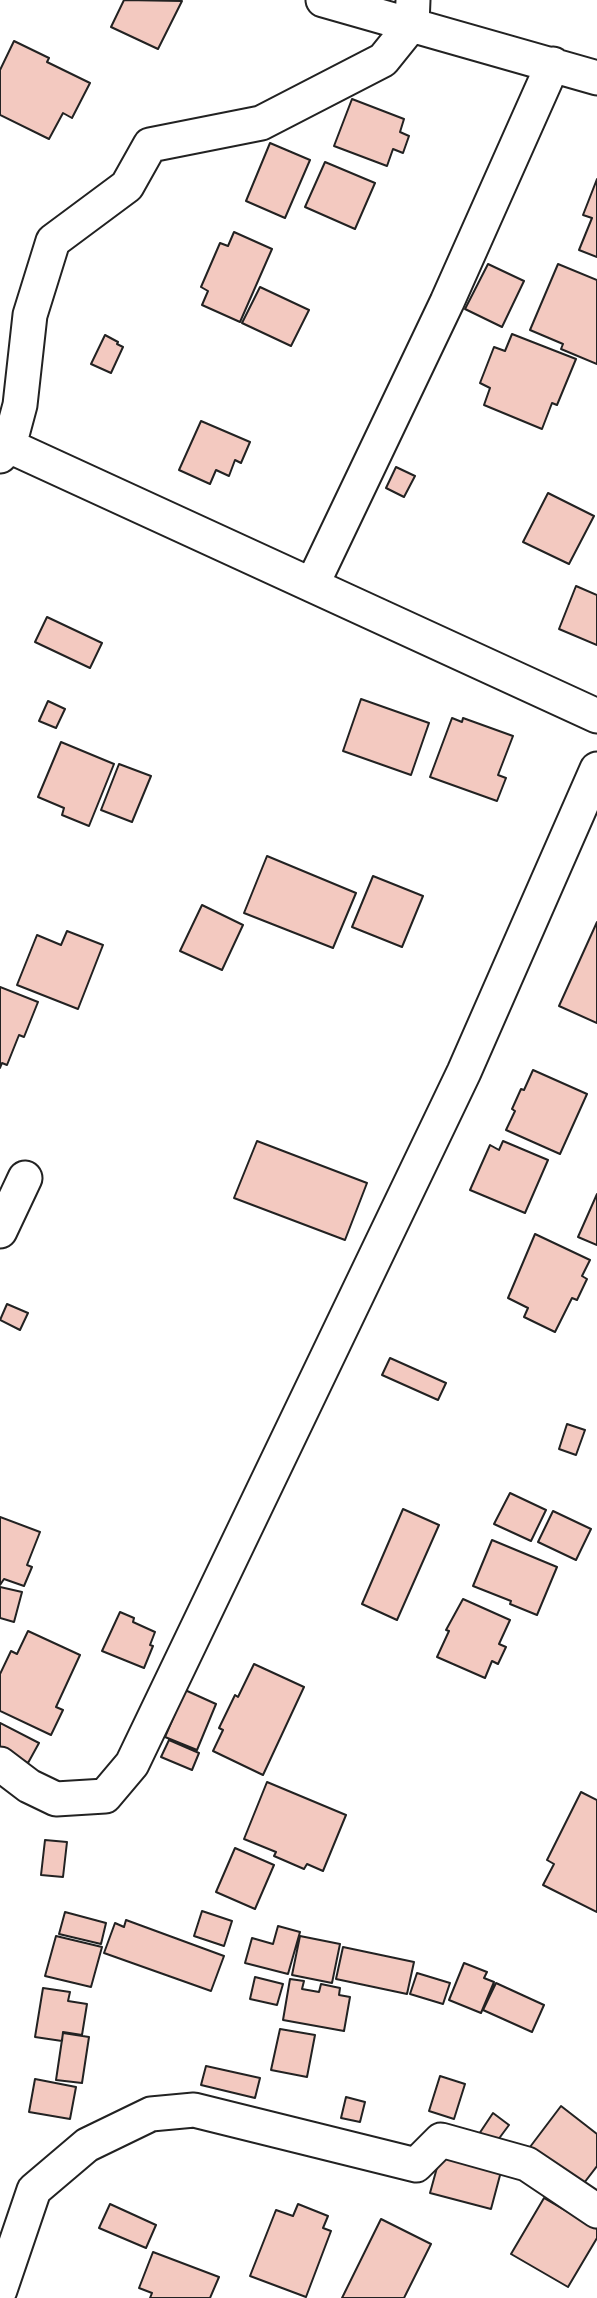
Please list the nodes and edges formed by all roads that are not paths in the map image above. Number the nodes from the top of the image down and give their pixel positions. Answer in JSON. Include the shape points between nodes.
{"nodes":[{"id":1,"x":323,"y":0,"type":"edge"},
{"id":2,"x":412,"y":12,"type":"edge"},
{"id":3,"x":553,"y":64,"type":"junction"},
{"id":4,"x":597,"y":78,"type":"edge"},
{"id":5,"x":5,"y":451,"type":"edge"},
{"id":6,"x":312,"y":585,"type":"junction"},
{"id":7,"x":597,"y":716,"type":"edge"},
{"id":8,"x":597,"y":769,"type":"edge"},
{"id":9,"x":25,"y":1178,"type":"dead end"},
{"id":10,"x":0,"y":1231,"type":"edge"},
{"id":11,"x":0,"y":1764,"type":"edge"},
{"id":12,"x":597,"y":2211,"type":"edge"},
{"id":13,"x":0,"y":2290,"type":"edge"}],
"edges":[{"from":1,"to":2,"type":"street"},
{"from":2,"to":3,"type":"street"},
{"from":2,"to":5,"type":"street","via":[[383,60],[261,123],[150,145],[127,186],[53,241],[30,315],[20,405]]},
{"from":3,"to":4,"type":"street"},
{"from":3,"to":6,"type":"street","via":[[447,302]]},
{"from":5,"to":6,"type":"street"},
{"from":6,"to":7,"type":"street"},
{"from":8,"to":11,"type":"street","via":[[464,1072],[132,1764],[105,1796],[56,1799]]},
{"from":9,"to":10,"type":"street"},
{"from":12,"to":13,"type":"street","via":[[527,2164],[441,2140],[416,2165],[194,2110],[151,2114],[87,2145],[34,2190]]}]}
